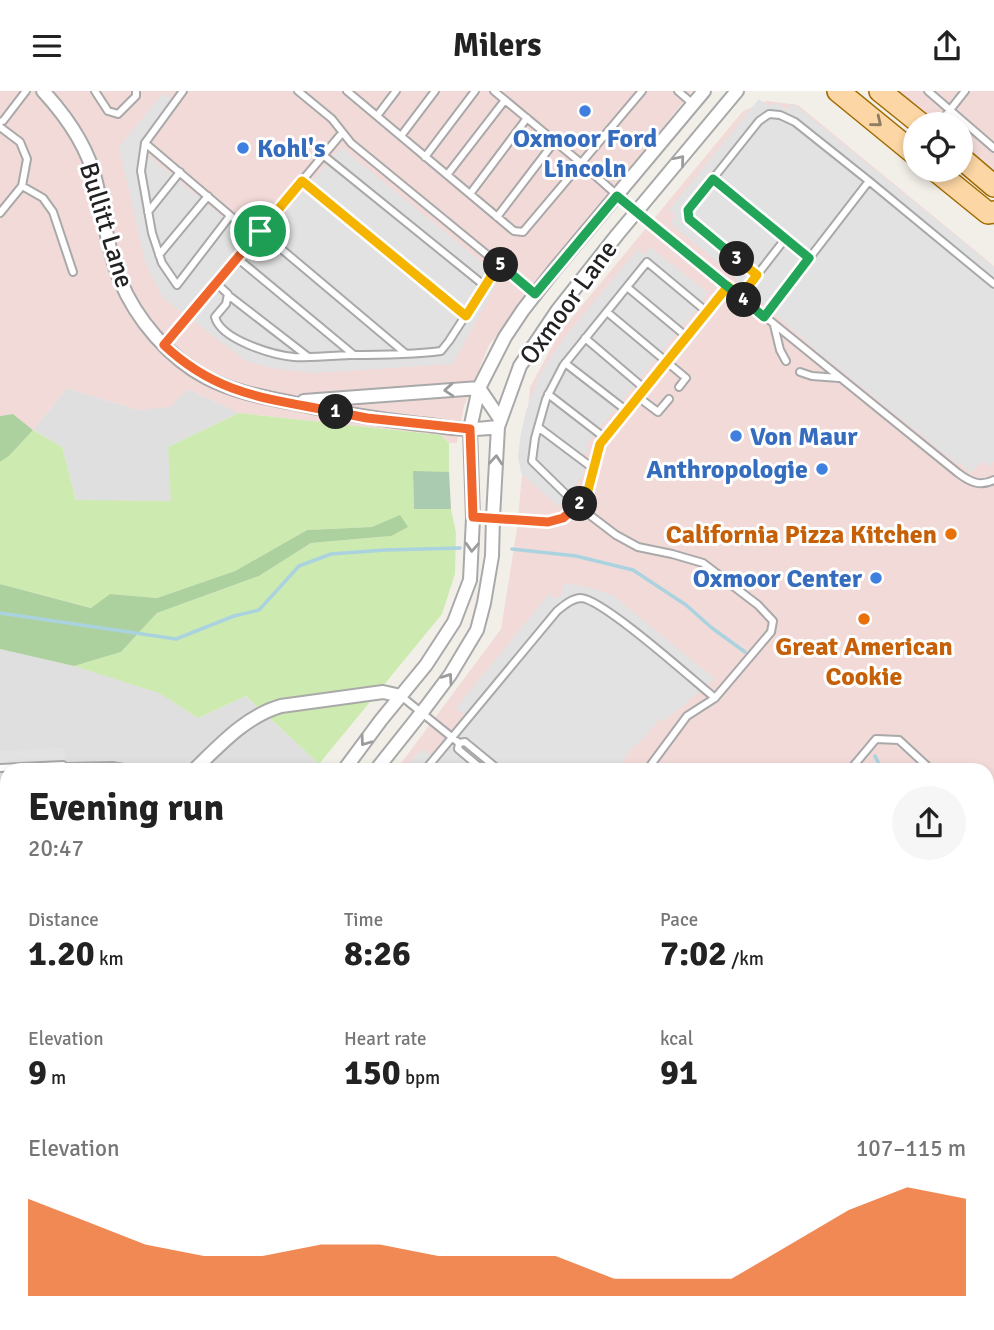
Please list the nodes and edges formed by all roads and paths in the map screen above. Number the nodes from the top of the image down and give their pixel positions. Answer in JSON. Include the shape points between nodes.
{"nodes":[{"id":1,"x":26,"y":91,"type":"edge"},
{"id":2,"x":43,"y":91,"type":"edge"},
{"id":3,"x":95,"y":91,"type":"edge"},
{"id":4,"x":136,"y":91,"type":"edge"},
{"id":5,"x":183,"y":91,"type":"edge"},
{"id":6,"x":298,"y":91,"type":"edge"},
{"id":7,"x":347,"y":91,"type":"edge"},
{"id":8,"x":396,"y":91,"type":"edge"},
{"id":9,"x":435,"y":91,"type":"edge"},
{"id":10,"x":475,"y":91,"type":"edge"},
{"id":11,"x":494,"y":91,"type":"edge"},
{"id":12,"x":642,"y":91,"type":"edge"},
{"id":13,"x":678,"y":91,"type":"edge"},
{"id":14,"x":704,"y":91,"type":"edge"},
{"id":15,"x":737,"y":91,"type":"edge"},
{"id":16,"x":838,"y":91,"type":"edge"},
{"id":17,"x":880,"y":91,"type":"edge"},
{"id":18,"x":928,"y":91,"type":"edge"},
{"id":19,"x":965,"y":91,"type":"edge"},
{"id":20,"x":356,"y":94,"type":"edge"},
{"id":21,"x":505,"y":100,"type":"junction"},
{"id":22,"x":693,"y":104,"type":"junction"},
{"id":23,"x":950,"y":109,"type":"junction"},
{"id":24,"x":906,"y":112,"type":"edge"},
{"id":25,"x":948,"y":112,"type":"edge"},
{"id":26,"x":377,"y":116,"type":"junction"},
{"id":27,"x":527,"y":118,"type":"junction"},
{"id":28,"x":1,"y":128,"type":"edge"},
{"id":29,"x":342,"y":133,"type":"junction"},
{"id":30,"x":401,"y":136,"type":"junction"},
{"id":31,"x":555,"y":141,"type":"junction"},
{"id":32,"x":145,"y":143,"type":"junction"},
{"id":33,"x":903,"y":143,"type":"edge"},
{"id":34,"x":994,"y":148,"type":"edge"},
{"id":35,"x":323,"y":155,"type":"junction"},
{"id":36,"x":425,"y":157,"type":"junction"},
{"id":37,"x":581,"y":163,"type":"junction"},
{"id":38,"x":973,"y":168,"type":"edge"},
{"id":39,"x":180,"y":172,"type":"junction"},
{"id":40,"x":447,"y":175,"type":"junction"},
{"id":41,"x":713,"y":179,"type":"junction"},
{"id":42,"x":302,"y":181,"type":"junction"},
{"id":43,"x":869,"y":181,"type":"junction"},
{"id":44,"x":950,"y":182,"type":"edge"},
{"id":45,"x":22,"y":186,"type":"junction"},
{"id":46,"x":994,"y":186,"type":"edge"},
{"id":47,"x":470,"y":194,"type":"junction"},
{"id":48,"x":208,"y":196,"type":"junction"},
{"id":49,"x":617,"y":196,"type":"junction"},
{"id":50,"x":148,"y":212,"type":"junction"},
{"id":51,"x":636,"y":212,"type":"junction"},
{"id":52,"x":0,"y":213,"type":"edge"},
{"id":53,"x":992,"y":215,"type":"edge"},
{"id":54,"x":230,"y":216,"type":"junction"},
{"id":55,"x":497,"y":217,"type":"junction"},
{"id":56,"x":260,"y":231,"type":"junction"},
{"id":57,"x":785,"y":239,"type":"junction"},
{"id":58,"x":159,"y":255,"type":"junction"},
{"id":59,"x":237,"y":258,"type":"junction"},
{"id":60,"x":809,"y":258,"type":"junction"},
{"id":61,"x":499,"y":264,"type":"junction"},
{"id":62,"x":73,"y":272,"type":"dead end"},
{"id":63,"x":757,"y":275,"type":"junction"},
{"id":64,"x":216,"y":283,"type":"junction"},
{"id":65,"x":994,"y":284,"type":"edge"},
{"id":66,"x":485,"y":286,"type":"junction"},
{"id":67,"x":728,"y":286,"type":"junction"},
{"id":68,"x":627,"y":287,"type":"junction"},
{"id":69,"x":535,"y":294,"type":"junction"},
{"id":70,"x":228,"y":295,"type":"junction"},
{"id":71,"x":740,"y":297,"type":"junction"},
{"id":72,"x":607,"y":312,"type":"junction"},
{"id":73,"x":707,"y":312,"type":"junction"},
{"id":74,"x":466,"y":316,"type":"junction"},
{"id":75,"x":764,"y":317,"type":"junction"},
{"id":76,"x":774,"y":325,"type":"junction"},
{"id":77,"x":687,"y":337,"type":"junction"},
{"id":78,"x":585,"y":338,"type":"junction"},
{"id":79,"x":164,"y":345,"type":"junction"},
{"id":80,"x":406,"y":354,"type":"junction"},
{"id":81,"x":354,"y":355,"type":"junction"},
{"id":82,"x":307,"y":356,"type":"junction"},
{"id":83,"x":666,"y":362,"type":"junction"},
{"id":84,"x":786,"y":362,"type":"dead end"},
{"id":85,"x":565,"y":363,"type":"junction"},
{"id":86,"x":800,"y":372,"type":"dead end"},
{"id":87,"x":841,"y":379,"type":"junction"},
{"id":88,"x":679,"y":387,"type":"dead end"},
{"id":89,"x":478,"y":388,"type":"junction"},
{"id":90,"x":645,"y":389,"type":"junction"},
{"id":91,"x":548,"y":394,"type":"junction"},
{"id":92,"x":638,"y":397,"type":"junction"},
{"id":93,"x":668,"y":399,"type":"dead end"},
{"id":94,"x":290,"y":403,"type":"junction"},
{"id":95,"x":626,"y":411,"type":"junction"},
{"id":96,"x":499,"y":423,"type":"junction"},
{"id":97,"x":538,"y":428,"type":"junction"},
{"id":98,"x":470,"y":429,"type":"junction"},
{"id":99,"x":605,"y":438,"type":"junction"},
{"id":100,"x":593,"y":469,"type":"junction"},
{"id":101,"x":994,"y":480,"type":"edge"},
{"id":102,"x":578,"y":506,"type":"junction"},
{"id":103,"x":473,"y":517,"type":"junction"},
{"id":104,"x":493,"y":517,"type":"junction"},
{"id":105,"x":401,"y":696,"type":"junction"},
{"id":106,"x":715,"y":698,"type":"junction"},
{"id":107,"x":422,"y":713,"type":"junction"},
{"id":108,"x":456,"y":740,"type":"junction"},
{"id":109,"x":202,"y":763,"type":"edge"},
{"id":110,"x":349,"y":763,"type":"edge"},
{"id":111,"x":382,"y":763,"type":"edge"},
{"id":112,"x":432,"y":763,"type":"edge"},
{"id":113,"x":475,"y":763,"type":"edge"},
{"id":114,"x":490,"y":763,"type":"edge"},
{"id":115,"x":652,"y":763,"type":"edge"},
{"id":116,"x":856,"y":763,"type":"edge"},
{"id":117,"x":924,"y":763,"type":"edge"}],
"edges":[{"from":1,"to":28,"type":"lane"},
{"from":2,"to":79,"type":"street","name":"Bullitt Lane","via":[[69,123],[90,164],[120,282]]},
{"from":3,"to":4,"type":"lane","via":[[108,111],[118,114]]},
{"from":5,"to":32,"type":"lane"},
{"from":6,"to":29,"type":"lane"},
{"from":7,"to":20,"type":"lane"},
{"from":8,"to":26,"type":"lane"},
{"from":9,"to":30,"type":"lane"},
{"from":10,"to":36,"type":"lane"},
{"from":11,"to":21,"type":"lane"},
{"from":12,"to":37,"type":"lane"},
{"from":13,"to":22,"type":"lane"},
{"from":14,"to":22,"type":"street","name":"Oxmoor Lane"},
{"from":51,"to":15,"type":"street","name":"Oxmoor Lane","one_way":true},
{"from":16,"to":33,"type":"main road","one_way":true},
{"from":17,"to":24,"type":"main road"},
{"from":18,"to":23,"type":"lane"},
{"from":19,"to":23,"type":"lane"},
{"from":20,"to":26,"type":"lane"},
{"from":21,"to":27,"type":"lane"},
{"from":21,"to":40,"type":"lane"},
{"from":22,"to":49,"type":"street","name":"Oxmoor Lane"},
{"from":23,"to":25,"type":"lane"},
{"from":23,"to":34,"type":"lane"},
{"from":26,"to":30,"type":"lane"},
{"from":27,"to":31,"type":"lane"},
{"from":27,"to":47,"type":"lane"},
{"from":28,"to":45,"type":"lane","via":[[20,142],[27,159]]},
{"from":29,"to":35,"type":"lane"},
{"from":29,"to":61,"type":"lane"},
{"from":30,"to":36,"type":"lane"},
{"from":31,"to":37,"type":"lane"},
{"from":31,"to":55,"type":"lane"},
{"from":32,"to":39,"type":"lane"},
{"from":32,"to":50,"type":"lane","via":[[141,171]]},
{"from":35,"to":42,"type":"lane"},
{"from":35,"to":66,"type":"lane"},
{"from":36,"to":40,"type":"lane"},
{"from":37,"to":49,"type":"lane"},
{"from":37,"to":55,"type":"lane","via":[[523,232],[514,231]]},
{"from":38,"to":46,"type":"main road"},
{"from":39,"to":48,"type":"lane"},
{"from":39,"to":50,"type":"lane"},
{"from":40,"to":47,"type":"lane"},
{"from":41,"to":43,"type":"lane","via":[[769,114],[795,122]]},
{"from":41,"to":57,"type":"lane"},
{"from":41,"to":63,"type":"lane","via":[[688,210],[689,219]]},
{"from":42,"to":56,"type":"lane"},
{"from":42,"to":74,"type":"lane"},
{"from":43,"to":60,"type":"lane"},
{"from":43,"to":65,"type":"lane"},
{"from":44,"to":53,"type":"main road"},
{"from":45,"to":52,"type":"lane"},
{"from":45,"to":62,"type":"lane","via":[[43,198],[53,212]]},
{"from":47,"to":55,"type":"lane"},
{"from":48,"to":54,"type":"lane"},
{"from":48,"to":58,"type":"lane"},
{"from":49,"to":51,"type":"lane"},
{"from":49,"to":69,"type":"street","name":"Oxmoor Lane"},
{"from":50,"to":58,"type":"lane"},
{"from":51,"to":67,"type":"lane"},
{"from":51,"to":96,"type":"street","name":"Oxmoor Lane","via":[[538,337],[520,366]]},
{"from":54,"to":56,"type":"lane","via":[[246,229]]},
{"from":54,"to":58,"type":"lane","via":[[177,285]]},
{"from":56,"to":59,"type":"lane"},
{"from":56,"to":80,"type":"lane"},
{"from":57,"to":60,"type":"lane"},
{"from":57,"to":63,"type":"lane"},
{"from":59,"to":64,"type":"lane"},
{"from":59,"to":81,"type":"lane"},
{"from":60,"to":75,"type":"lane"},
{"from":61,"to":66,"type":"lane"},
{"from":61,"to":69,"type":"lane"},
{"from":63,"to":71,"type":"lane"},
{"from":64,"to":70,"type":"lane"},
{"from":64,"to":79,"type":"lane"},
{"from":66,"to":74,"type":"lane"},
{"from":67,"to":71,"type":"lane"},
{"from":67,"to":73,"type":"lane"},
{"from":68,"to":72,"type":"lane"},
{"from":68,"to":73,"type":"lane","via":[[647,262]]},
{"from":68,"to":77,"type":"lane"},
{"from":69,"to":89,"type":"street","name":"Oxmoor Lane"},
{"from":70,"to":82,"type":"lane"},
{"from":70,"to":82,"type":"lane","via":[[215,317],[225,332],[259,349]]},
{"from":71,"to":75,"type":"lane"},
{"from":72,"to":78,"type":"lane"},
{"from":72,"to":83,"type":"lane"},
{"from":73,"to":77,"type":"lane"},
{"from":74,"to":80,"type":"lane","via":[[441,351]]},
{"from":75,"to":76,"type":"lane"},
{"from":76,"to":84,"type":"lane"},
{"from":76,"to":87,"type":"lane"},
{"from":77,"to":83,"type":"lane"},
{"from":78,"to":85,"type":"lane"},
{"from":78,"to":90,"type":"lane"},
{"from":79,"to":94,"type":"street","name":"Bullitt Lane","via":[[206,377],[234,390]]},
{"from":80,"to":81,"type":"lane"},
{"from":81,"to":82,"type":"lane"},
{"from":83,"to":88,"type":"lane","via":[[686,378]]},
{"from":83,"to":90,"type":"lane"},
{"from":85,"to":91,"type":"lane"},
{"from":85,"to":95,"type":"lane"},
{"from":86,"to":87,"type":"lane"},
{"from":87,"to":101,"type":"lane","via":[[965,478],[979,484]]},
{"from":89,"to":94,"type":"street","name":"Bullitt Lane","one_way":true},
{"from":89,"to":96,"type":"street"},
{"from":89,"to":98,"type":"street","name":"Oxmoor Lane"},
{"from":90,"to":92,"type":"lane"},
{"from":91,"to":97,"type":"lane"},
{"from":91,"to":99,"type":"lane"},
{"from":92,"to":93,"type":"lane","via":[[658,412]]},
{"from":92,"to":95,"type":"lane"},
{"from":94,"to":98,"type":"street","name":"Bullitt Lane","via":[[367,418]]},
{"from":95,"to":99,"type":"lane"},
{"from":96,"to":98,"type":"street","name":"Bullitt Lane"},
{"from":104,"to":96,"type":"street","name":"Oxmoor Lane","one_way":true},
{"from":97,"to":100,"type":"lane"},
{"from":97,"to":102,"type":"lane","via":[[532,461]]},
{"from":98,"to":103,"type":"street","name":"Oxmoor Lane"},
{"from":99,"to":100,"type":"lane"},
{"from":100,"to":102,"type":"lane","via":[[586,498]]},
{"from":102,"to":104,"type":"lane","via":[[563,518],[548,522]]},
{"from":102,"to":106,"type":"lane","via":[[638,547],[704,563],[773,621],[771,632]]},
{"from":103,"to":104,"type":"lane"},
{"from":103,"to":105,"type":"street","name":"Oxmoor Lane","one_way":true,"via":[[470,580],[454,622]]},
{"from":107,"to":104,"type":"street","name":"Oxmoor Lane","one_way":true,"via":[[477,630],[492,556]]},
{"from":105,"to":107,"type":"lane"},
{"from":105,"to":109,"type":"street","via":[[383,692],[281,706],[248,722]]},
{"from":105,"to":110,"type":"street","name":"Oxmoor Lane","one_way":true},
{"from":106,"to":108,"type":"lane","via":[[614,615],[580,598],[557,611]]},
{"from":106,"to":115,"type":"lane","via":[[687,716]]},
{"from":107,"to":108,"type":"lane"},
{"from":107,"to":111,"type":"street","name":"Oxmoor Lane"},
{"from":108,"to":112,"type":"lane"},
{"from":108,"to":113,"type":"lane","via":[[458,749]]},
{"from":108,"to":114,"type":"lane"},
{"from":116,"to":117,"type":"lane","via":[[876,739],[899,740]]}]}
